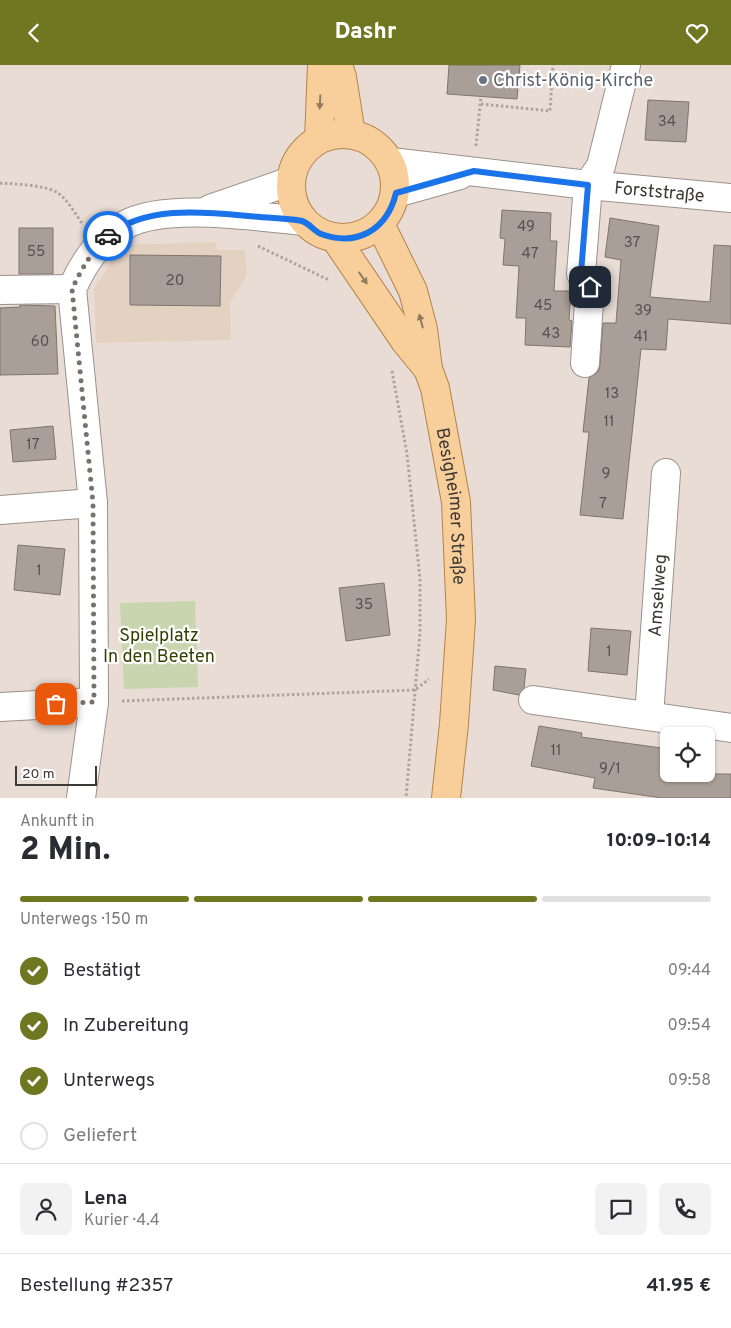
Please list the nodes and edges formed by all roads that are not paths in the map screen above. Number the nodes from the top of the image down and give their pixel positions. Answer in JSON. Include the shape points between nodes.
{"nodes":[{"id":1,"x":322,"y":65,"type":"edge"},
{"id":2,"x":338,"y":65,"type":"edge"},
{"id":3,"x":623,"y":77,"type":"edge"},
{"id":4,"x":351,"y":134,"type":"junction"},
{"id":5,"x":319,"y":139,"type":"junction"},
{"id":6,"x":391,"y":162,"type":"junction"},
{"id":7,"x":474,"y":171,"type":"junction"},
{"id":8,"x":291,"y":181,"type":"junction"},
{"id":9,"x":588,"y":185,"type":"junction"},
{"id":10,"x":396,"y":193,"type":"junction"},
{"id":11,"x":731,"y":197,"type":"edge"},
{"id":12,"x":202,"y":212,"type":"junction"},
{"id":13,"x":304,"y":221,"type":"junction"},
{"id":14,"x":380,"y":224,"type":"junction"},
{"id":15,"x":335,"y":238,"type":"junction"},
{"id":16,"x":72,"y":289,"type":"junction"},
{"id":17,"x":0,"y":290,"type":"edge"},
{"id":18,"x":585,"y":363,"type":"dead end"},
{"id":19,"x":428,"y":369,"type":"junction"},
{"id":20,"x":666,"y":473,"type":"dead end"},
{"id":21,"x":93,"y":503,"type":"junction"},
{"id":22,"x":0,"y":510,"type":"edge"},
{"id":23,"x":533,"y":700,"type":"dead end"},
{"id":24,"x":94,"y":702,"type":"junction"},
{"id":25,"x":0,"y":707,"type":"edge"},
{"id":26,"x":649,"y":716,"type":"junction"},
{"id":27,"x":731,"y":728,"type":"edge"},
{"id":28,"x":81,"y":798,"type":"edge"},
{"id":29,"x":446,"y":798,"type":"edge"}],
"edges":[{"from":1,"to":5,"type":"main road","one_way":true},
{"from":2,"to":4,"type":"main road"},
{"from":3,"to":9,"type":"street","via":[[601,167]]},
{"from":4,"to":5,"type":"main road"},
{"from":4,"to":6,"type":"main road","via":[[374,143]]},
{"from":5,"to":8,"type":"main road","via":[[299,157]]},
{"from":6,"to":7,"type":"street","name":"Forststraße"},
{"from":6,"to":10,"type":"main road"},
{"from":7,"to":9,"type":"street","name":"Forststraße"},
{"from":7,"to":10,"type":"street","name":"Forststraße"},
{"from":8,"to":12,"type":"street"},
{"from":8,"to":13,"type":"main road","via":[[293,202]]},
{"from":9,"to":11,"type":"street","name":"Forststraße"},
{"from":9,"to":18,"type":"street","name":"Forststraße","via":[[581,273],[590,287]]},
{"from":10,"to":14,"type":"main road"},
{"from":12,"to":13,"type":"street"},
{"from":12,"to":16,"type":"street","via":[[143,218],[127,223],[97,247]]},
{"from":13,"to":15,"type":"main road","via":[[318,233]]},
{"from":14,"to":15,"type":"main road","via":[[359,236]]},
{"from":19,"to":14,"type":"main road","name":"Besigheimer Straße","one_way":true,"via":[[423,329],[413,291]]},
{"from":15,"to":19,"type":"main road","one_way":true,"via":[[405,341]]},
{"from":16,"to":17,"type":"street"},
{"from":16,"to":21,"type":"street"},
{"from":19,"to":29,"type":"main road","name":"Besigheimer Straße","via":[[435,388],[456,502],[461,619]]},
{"from":20,"to":26,"type":"street","name":"Amselweg"},
{"from":21,"to":22,"type":"street"},
{"from":21,"to":24,"type":"street"},
{"from":23,"to":26,"type":"street"},
{"from":24,"to":25,"type":"street"},
{"from":24,"to":28,"type":"street"},
{"from":26,"to":27,"type":"street"}]}
